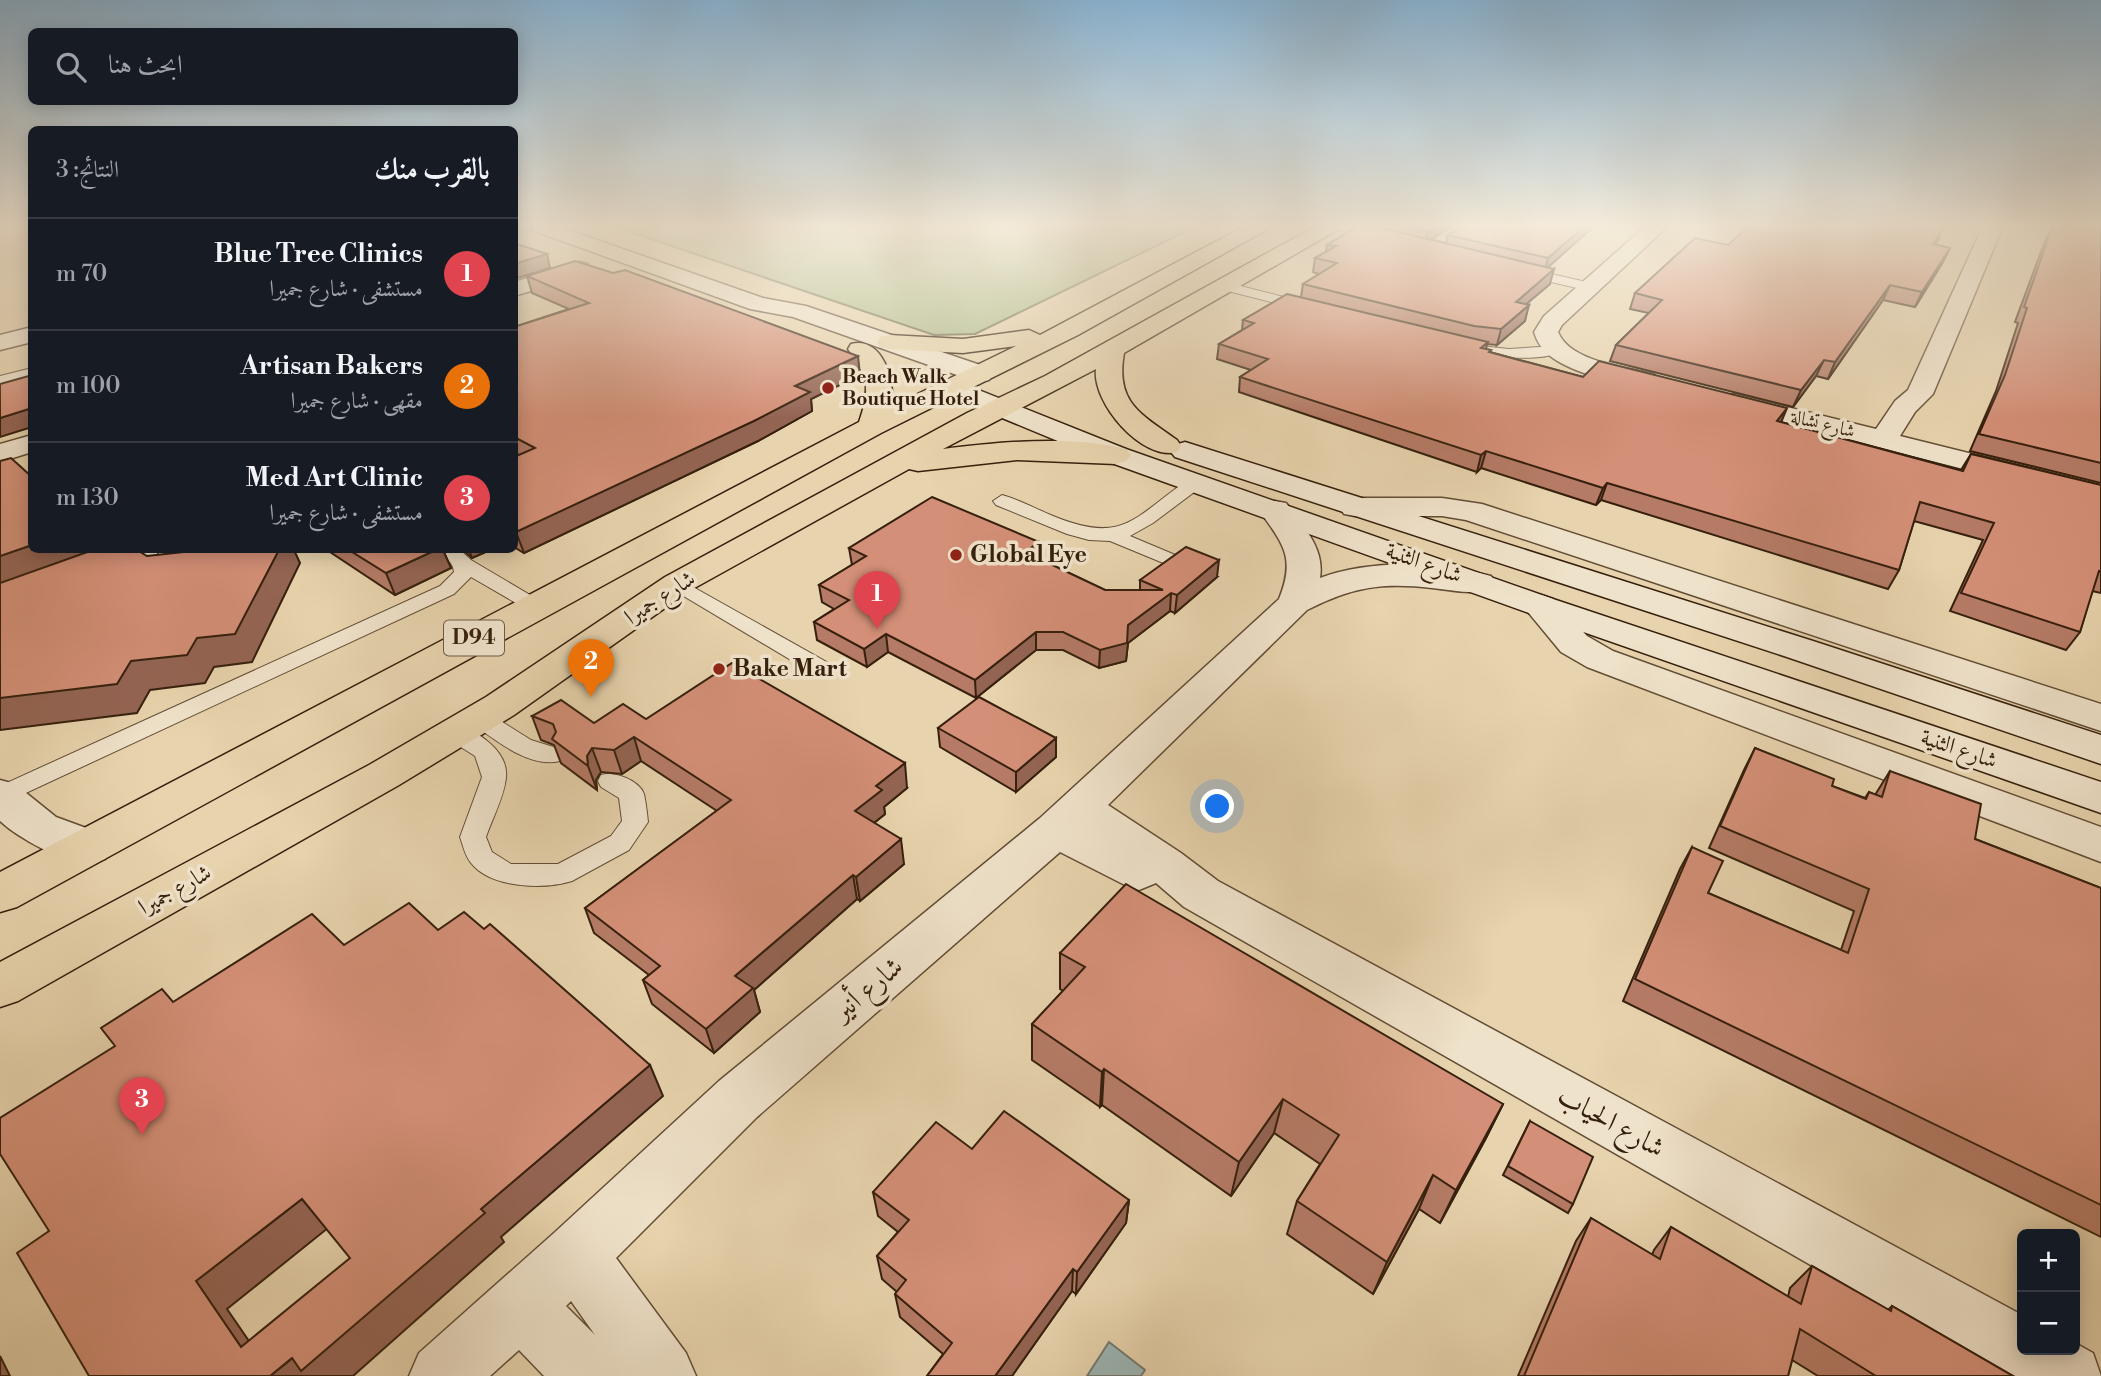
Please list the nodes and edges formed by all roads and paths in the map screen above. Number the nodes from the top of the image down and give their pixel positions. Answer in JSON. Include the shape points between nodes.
{"nodes":[{"id":1,"x":720,"y":290,"type":"edge"},
{"id":2,"x":1142,"y":290,"type":"edge"},
{"id":3,"x":1217,"y":290,"type":"edge"},
{"id":4,"x":1241,"y":290,"type":"edge"},
{"id":5,"x":1587,"y":290,"type":"edge"},
{"id":6,"x":1965,"y":290,"type":"edge"},
{"id":7,"x":758,"y":304,"type":"junction"},
{"id":8,"x":1321,"y":311,"type":"edge"},
{"id":9,"x":1069,"y":330,"type":"junction"},
{"id":10,"x":28,"y":335,"type":"edge"},
{"id":11,"x":889,"y":342,"type":"junction"},
{"id":12,"x":0,"y":343,"type":"edge"},
{"id":13,"x":1451,"y":346,"type":"edge"},
{"id":14,"x":860,"y":349,"type":"junction"},
{"id":15,"x":1112,"y":349,"type":"junction"},
{"id":16,"x":1555,"y":350,"type":"junction"},
{"id":17,"x":28,"y":373,"type":"edge"},
{"id":18,"x":0,"y":381,"type":"edge"},
{"id":19,"x":965,"y":381,"type":"junction"},
{"id":20,"x":1674,"y":387,"type":"edge"},
{"id":21,"x":1920,"y":394,"type":"junction"},
{"id":22,"x":1713,"y":397,"type":"edge"},
{"id":23,"x":1015,"y":401,"type":"junction"},
{"id":24,"x":871,"y":427,"type":"junction"},
{"id":25,"x":1884,"y":439,"type":"junction"},
{"id":26,"x":28,"y":444,"type":"edge"},
{"id":27,"x":1167,"y":446,"type":"junction"},
{"id":28,"x":1917,"y":448,"type":"junction"},
{"id":29,"x":0,"y":453,"type":"edge"},
{"id":30,"x":1116,"y":455,"type":"junction"},
{"id":31,"x":892,"y":467,"type":"junction"},
{"id":32,"x":1195,"y":482,"type":"junction"},
{"id":33,"x":2101,"y":495,"type":"edge"},
{"id":34,"x":1002,"y":501,"type":"dead end"},
{"id":35,"x":1354,"y":507,"type":"junction"},
{"id":36,"x":1275,"y":510,"type":"junction"},
{"id":37,"x":1112,"y":535,"type":"junction"},
{"id":38,"x":135,"y":553,"type":"edge"},
{"id":39,"x":451,"y":553,"type":"edge"},
{"id":40,"x":1173,"y":561,"type":"edge"},
{"id":41,"x":464,"y":564,"type":"junction"},
{"id":42,"x":1479,"y":583,"type":"junction"},
{"id":43,"x":677,"y":584,"type":"junction"},
{"id":44,"x":1295,"y":603,"type":"junction"},
{"id":45,"x":0,"y":606,"type":"edge"},
{"id":46,"x":535,"y":606,"type":"junction"},
{"id":47,"x":1541,"y":606,"type":"junction"},
{"id":48,"x":824,"y":670,"type":"dead end"},
{"id":49,"x":2101,"y":718,"type":"edge"},
{"id":50,"x":468,"y":725,"type":"junction"},
{"id":51,"x":2101,"y":750,"type":"edge"},
{"id":52,"x":551,"y":755,"type":"edge"},
{"id":53,"x":610,"y":781,"type":"dead end"},
{"id":54,"x":0,"y":796,"type":"edge"},
{"id":55,"x":2101,"y":798,"type":"edge"},
{"id":56,"x":1068,"y":819,"type":"junction"},
{"id":57,"x":2101,"y":845,"type":"edge"},
{"id":58,"x":89,"y":847,"type":"junction"},
{"id":59,"x":0,"y":894,"type":"edge"},
{"id":60,"x":0,"y":986,"type":"edge"},
{"id":61,"x":576,"y":1255,"type":"junction"},
{"id":62,"x":519,"y":1305,"type":"junction"},
{"id":63,"x":2017,"y":1347,"type":"edge"},
{"id":64,"x":2031,"y":1355,"type":"edge"},
{"id":65,"x":442,"y":1376,"type":"edge"},
{"id":66,"x":590,"y":1376,"type":"edge"},
{"id":67,"x":663,"y":1376,"type":"edge"},
{"id":68,"x":2070,"y":1376,"type":"edge"}],
"edges":[{"from":1,"to":7,"type":"street","name":"شارع الثنية"},
{"from":2,"to":9,"type":"main road","number":"D94"},
{"from":3,"to":15,"type":"main road","name":"شارع جميرا"},
{"from":4,"to":8,"type":"lane"},
{"from":5,"to":16,"type":"street","via":[[1548,327],[1547,339]]},
{"from":6,"to":21,"type":"street"},
{"from":7,"to":11,"type":"street","name":"شارع الثنية","via":[[798,311]]},
{"from":7,"to":14,"type":"street","name":"شارع الثنية","via":[[771,315]]},
{"from":9,"to":11,"type":"main road","via":[[979,345]]},
{"from":9,"to":19,"type":"main road","number":"D94"},
{"from":10,"to":12,"type":"street"},
{"from":11,"to":19,"type":"street","name":"شارع الثنية"},
{"from":13,"to":16,"type":"lane","via":[[1509,353]]},
{"from":14,"to":19,"type":"street","name":"شارع الثنية"},
{"from":14,"to":24,"type":"main road","via":[[880,379],[880,400]]},
{"from":15,"to":23,"type":"main road","name":"شارع جميرا"},
{"from":15,"to":27,"type":"main road","via":[[1108,378],[1113,398]]},
{"from":16,"to":20,"type":"street","via":[[1608,371]]},
{"from":17,"to":18,"type":"lane"},
{"from":19,"to":23,"type":"street","name":"شارع الثنية"},
{"from":19,"to":24,"type":"main road","number":"D94"},
{"from":21,"to":25,"type":"street","via":[[1905,407]]},
{"from":21,"to":28,"type":"street","via":[[1923,406]]},
{"from":22,"to":25,"type":"street","name":"شارع تشالة"},
{"from":23,"to":27,"type":"street","name":"شارع الثنية"},
{"from":23,"to":30,"type":"street","name":"شارع الثنية"},
{"from":23,"to":31,"type":"main road","name":"شارع جميرا"},
{"from":24,"to":46,"type":"main road","number":"D94"},
{"from":25,"to":28,"type":"street","name":"شارع تشالة"},
{"from":26,"to":29,"type":"street"},
{"from":27,"to":35,"type":"street","name":"شارع الثنية"},
{"from":28,"to":33,"type":"street","name":"شارع تشالة"},
{"from":30,"to":31,"type":"main road","via":[[1018,449]]},
{"from":30,"to":32,"type":"street","name":"شارع الثنية"},
{"from":31,"to":43,"type":"main road","name":"شارع جميرا"},
{"from":32,"to":36,"type":"street","name":"شارع الثنية"},
{"from":32,"to":37,"type":"lane","via":[[1131,528]]},
{"from":34,"to":37,"type":"lane","via":[[1088,534]]},
{"from":35,"to":49,"type":"street","via":[[1471,511]]},
{"from":35,"to":51,"type":"street","name":"شارع الثنية"},
{"from":36,"to":42,"type":"street","name":"شارع الثنية"},
{"from":36,"to":44,"type":"street","name":"شارع أنير","via":[[1305,558],[1305,580]]},
{"from":37,"to":40,"type":"lane"},
{"from":38,"to":45,"type":"street"},
{"from":39,"to":41,"type":"lane"},
{"from":41,"to":46,"type":"lane"},
{"from":41,"to":54,"type":"lane","via":[[458,581],[440,593]]},
{"from":42,"to":44,"type":"street","name":"شارع أنير","via":[[1372,575],[1337,582]]},
{"from":42,"to":47,"type":"street","name":"شارع الثنية"},
{"from":43,"to":48,"type":"lane"},
{"from":43,"to":50,"type":"main road","name":"شارع جميرا"},
{"from":44,"to":56,"type":"street","name":"شارع أنير"},
{"from":46,"to":58,"type":"main road","number":"D94"},
{"from":47,"to":55,"type":"street","name":"شارع الثنية"},
{"from":47,"to":57,"type":"street","via":[[1574,644],[1600,659]]},
{"from":50,"to":52,"type":"lane"},
{"from":50,"to":53,"type":"lane","via":[[491,761],[494,776],[473,837],[481,858],[506,874],[562,874],[620,843],[635,822],[631,793]]},
{"from":50,"to":60,"type":"main road","name":"شارع جميرا","via":[[349,796]]},
{"from":54,"to":58,"type":"street","via":[[32,826]]},
{"from":56,"to":61,"type":"street","name":"شارع أنير","via":[[738,1099]]},
{"from":56,"to":63,"type":"street","name":"شارع الحياب","via":[[1149,877],[1201,894]]},
{"from":58,"to":59,"type":"main road","number":"D94"},
{"from":61,"to":62,"type":"street","name":"شارع أنير"},
{"from":61,"to":67,"type":"street"},
{"from":62,"to":65,"type":"street","name":"شارع أنير"},
{"from":62,"to":66,"type":"street"},
{"from":64,"to":68,"type":"street","name":"شارع الحياب"}]}
